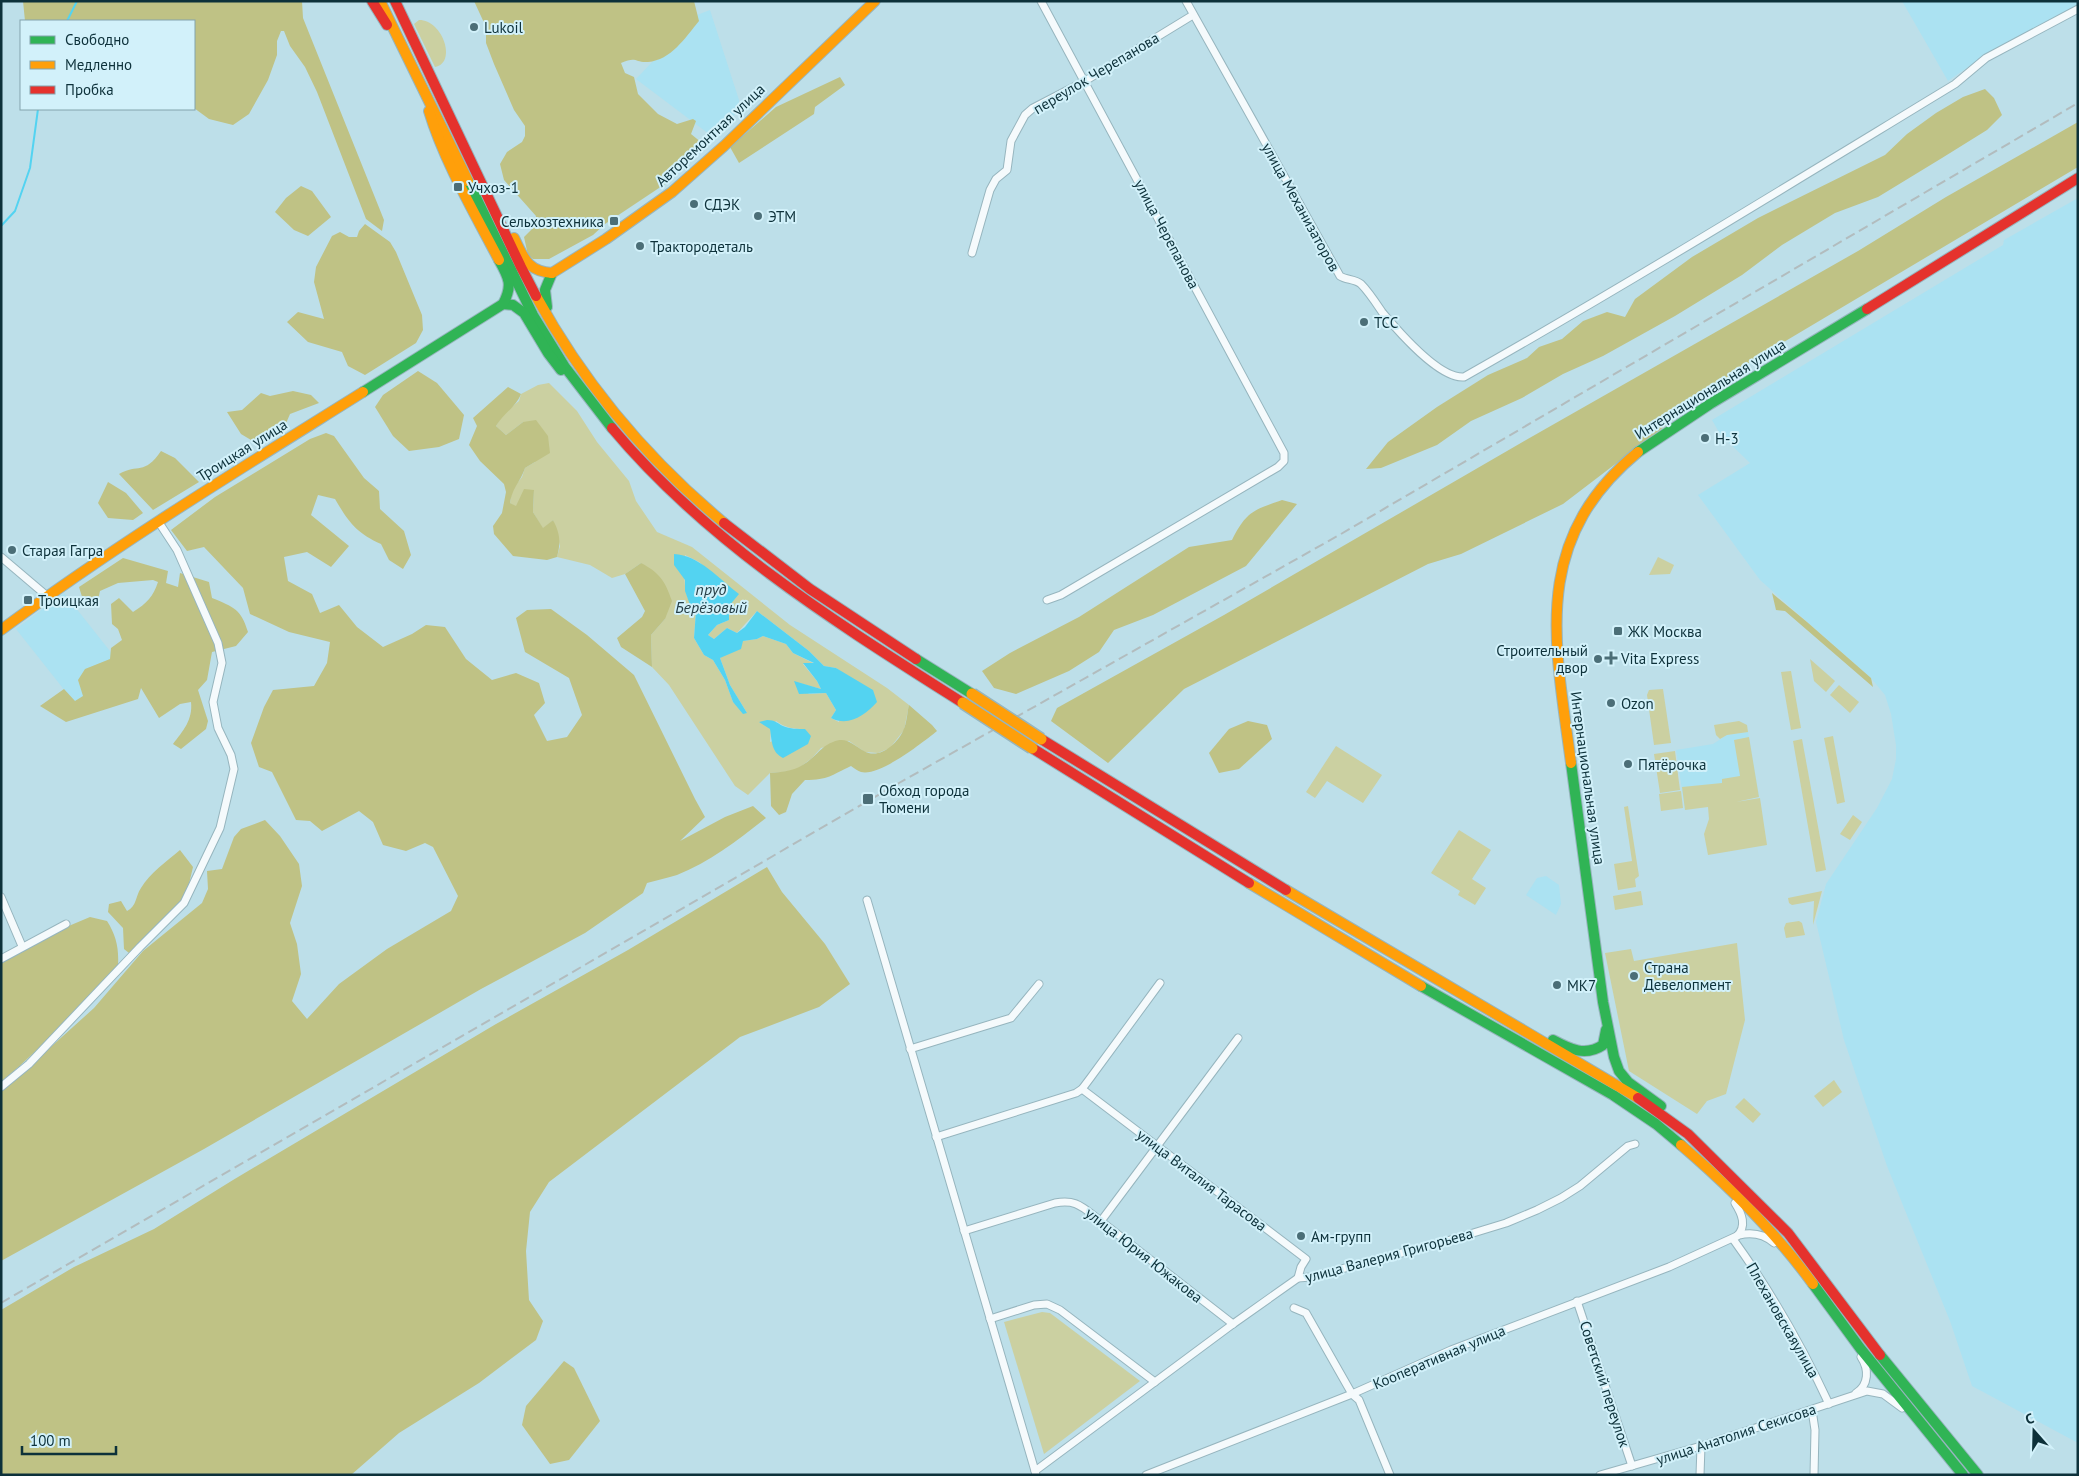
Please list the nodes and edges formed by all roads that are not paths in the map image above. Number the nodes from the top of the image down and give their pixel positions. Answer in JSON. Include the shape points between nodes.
{"nodes":[{"id":1,"x":372,"y":1,"type":"edge"},
{"id":2,"x":380,"y":1,"type":"edge"},
{"id":3,"x":395,"y":1,"type":"edge"},
{"id":4,"x":875,"y":1,"type":"edge"},
{"id":5,"x":1041,"y":1,"type":"edge"},
{"id":6,"x":1186,"y":1,"type":"edge"},
{"id":7,"x":2078,"y":9,"type":"edge"},
{"id":8,"x":1193,"y":15,"type":"junction"},
{"id":9,"x":400,"y":44,"type":"junction"},
{"id":10,"x":1085,"y":80,"type":"junction"},
{"id":11,"x":424,"y":95,"type":"junction"},
{"id":12,"x":2078,"y":178,"type":"edge"},
{"id":13,"x":482,"y":183,"type":"junction"},
{"id":14,"x":972,"y":253,"type":"dead end"},
{"id":15,"x":552,"y":273,"type":"junction"},
{"id":16,"x":503,"y":304,"type":"junction"},
{"id":17,"x":578,"y":366,"type":"junction"},
{"id":18,"x":582,"y":390,"type":"junction"},
{"id":19,"x":158,"y":521,"type":"junction"},
{"id":20,"x":1,"y":557,"type":"edge"},
{"id":21,"x":47,"y":596,"type":"junction"},
{"id":22,"x":1048,"y":600,"type":"dead end"},
{"id":23,"x":1,"y":630,"type":"edge"},
{"id":24,"x":1,"y":897,"type":"edge"},
{"id":25,"x":867,"y":900,"type":"dead end"},
{"id":26,"x":66,"y":924,"type":"dead end"},
{"id":27,"x":22,"y":946,"type":"junction"},
{"id":28,"x":1,"y":959,"type":"edge"},
{"id":29,"x":1160,"y":983,"type":"dead end"},
{"id":30,"x":1039,"y":984,"type":"dead end"},
{"id":31,"x":1498,"y":1015,"type":"junction"},
{"id":32,"x":1607,"y":1021,"type":"junction"},
{"id":33,"x":1238,"y":1038,"type":"dead end"},
{"id":34,"x":910,"y":1049,"type":"junction"},
{"id":35,"x":1,"y":1087,"type":"edge"},
{"id":36,"x":1082,"y":1089,"type":"junction"},
{"id":37,"x":1613,"y":1095,"type":"junction"},
{"id":38,"x":936,"y":1137,"type":"junction"},
{"id":39,"x":1635,"y":1144,"type":"dead end"},
{"id":40,"x":1157,"y":1145,"type":"junction"},
{"id":41,"x":1714,"y":1158,"type":"junction"},
{"id":42,"x":1735,"y":1203,"type":"junction"},
{"id":43,"x":1101,"y":1221,"type":"junction"},
{"id":44,"x":964,"y":1231,"type":"junction"},
{"id":45,"x":1733,"y":1238,"type":"junction"},
{"id":46,"x":1771,"y":1241,"type":"junction"},
{"id":47,"x":1298,"y":1278,"type":"junction"},
{"id":48,"x":1823,"y":1298,"type":"junction"},
{"id":49,"x":1577,"y":1301,"type":"junction"},
{"id":50,"x":1294,"y":1308,"type":"dead end"},
{"id":51,"x":990,"y":1319,"type":"junction"},
{"id":52,"x":1232,"y":1324,"type":"junction"},
{"id":53,"x":1837,"y":1325,"type":"junction"},
{"id":54,"x":1860,"y":1348,"type":"junction"},
{"id":55,"x":1155,"y":1382,"type":"junction"},
{"id":56,"x":1352,"y":1394,"type":"junction"},
{"id":57,"x":1842,"y":1400,"type":"junction"},
{"id":58,"x":1829,"y":1404,"type":"junction"},
{"id":59,"x":1812,"y":1410,"type":"junction"},
{"id":60,"x":1701,"y":1446,"type":"junction"},
{"id":61,"x":1632,"y":1466,"type":"junction"},
{"id":62,"x":1036,"y":1473,"type":"edge"},
{"id":63,"x":1146,"y":1475,"type":"edge"},
{"id":64,"x":1390,"y":1475,"type":"edge"},
{"id":65,"x":1600,"y":1475,"type":"edge"},
{"id":66,"x":1700,"y":1475,"type":"edge"},
{"id":67,"x":1814,"y":1475,"type":"edge"},
{"id":68,"x":1956,"y":1475,"type":"edge"},
{"id":69,"x":1963,"y":1475,"type":"edge"},
{"id":70,"x":1978,"y":1475,"type":"edge"}],
"edges":[{"from":1,"to":9,"type":"main road"},
{"from":2,"to":9,"type":"main road"},
{"from":3,"to":13,"type":"main road"},
{"from":4,"to":15,"type":"main road","name":"Авторемонтная улица","via":[[678,187]]},
{"from":5,"to":10,"type":"street","name":"улица Черепанова"},
{"from":6,"to":8,"type":"street","name":"улица Механизаторов"},
{"from":7,"to":8,"type":"street","name":"улица Механизаторов","via":[[1986,58],[1955,84],[1708,234],[1508,352],[1464,377],[1456,378],[1424,356],[1392,324],[1361,284],[1340,276]]},
{"from":8,"to":10,"type":"street","name":"переулок Черепанова"},
{"from":9,"to":11,"type":"main road"},
{"from":10,"to":14,"type":"street","name":"переулок Черепанова","via":[[1032,108],[1025,115],[1011,141],[1006,170],[990,190]]},
{"from":10,"to":22,"type":"street","name":"улица Черепанова","via":[[1284,453],[1284,461],[1070,590]]},
{"from":11,"to":16,"type":"main road","via":[[434,128],[509,282],[510,290]]},
{"from":11,"to":18,"type":"main road","via":[[533,314]]},
{"from":12,"to":32,"type":"main road","name":"Интернациональная улица","via":[[1647,445],[1616,472],[1580,521],[1566,549],[1557,579],[1555,636],[1558,677]]},
{"from":13,"to":15,"type":"main road","via":[[499,208],[527,264],[537,272]]},
{"from":13,"to":17,"type":"main road","via":[[528,280]]},
{"from":15,"to":17,"type":"main road","via":[[544,289],[547,307]]},
{"from":16,"to":18,"type":"main road","via":[[513,305],[524,313],[548,353]]},
{"from":16,"to":19,"type":"main road","name":"Троицкая улица"},
{"from":17,"to":31,"type":"main road","bridge":true,"via":[[678,483],[797,579],[897,647],[1258,874]]},
{"from":18,"to":37,"type":"main road","bridge":true,"via":[[644,465],[686,506],[709,527],[821,610],[1032,748],[1251,884]]},
{"from":19,"to":21,"type":"main road","name":"Троицкая улица"},
{"from":19,"to":35,"type":"street","via":[[177,550],[218,643],[222,663],[213,702],[218,728],[234,769],[220,828],[184,904],[29,1064]]},
{"from":20,"to":21,"type":"street"},
{"from":21,"to":23,"type":"main road","name":"Троицкая улица"},
{"from":24,"to":27,"type":"street"},
{"from":25,"to":34,"type":"street"},
{"from":26,"to":27,"type":"street"},
{"from":27,"to":28,"type":"street"},
{"from":29,"to":36,"type":"street"},
{"from":30,"to":34,"type":"street","via":[[1011,1018]]},
{"from":31,"to":32,"type":"main road","via":[[1514,1019],[1582,1053],[1603,1045]]},
{"from":31,"to":41,"type":"main road","via":[[1643,1100]]},
{"from":32,"to":41,"type":"main road","via":[[1616,1065],[1622,1076],[1688,1127]]},
{"from":33,"to":40,"type":"street"},
{"from":34,"to":38,"type":"street"},
{"from":36,"to":38,"type":"street","via":[[1063,1098]]},
{"from":36,"to":40,"type":"street","name":"улица Виталия Тарасова"},
{"from":37,"to":42,"type":"street","via":[[1678,1148]]},
{"from":37,"to":48,"type":"main road","via":[[1656,1124],[1708,1168],[1779,1241]]},
{"from":38,"to":44,"type":"street"},
{"from":39,"to":47,"type":"street","name":"улица Валерия Григорьева","via":[[1628,1146],[1561,1198],[1514,1220],[1447,1241]]},
{"from":40,"to":43,"type":"street"},
{"from":40,"to":47,"type":"street","name":"улица Виталия Тарасова","via":[[1306,1259]]},
{"from":41,"to":70,"type":"main road","via":[[1804,1252],[1872,1344]]},
{"from":42,"to":45,"type":"street","via":[[1743,1224],[1742,1231]]},
{"from":42,"to":46,"type":"street"},
{"from":43,"to":44,"type":"street","name":"улица Юрия Южакова","via":[[1068,1201]]},
{"from":43,"to":52,"type":"street","name":"улица Юрия Южакова"},
{"from":44,"to":51,"type":"street"},
{"from":45,"to":46,"type":"street","name":"Кооперативная улица","via":[[1753,1234]]},
{"from":45,"to":49,"type":"street","name":"Кооперативная улица","via":[[1669,1267]]},
{"from":45,"to":58,"type":"street","name":"Плехановскаяулица","via":[[1791,1330]]},
{"from":46,"to":53,"type":"street"},
{"from":47,"to":52,"type":"street","name":"улица Валерия Григорьева"},
{"from":48,"to":53,"type":"street"},
{"from":48,"to":54,"type":"main road"},
{"from":49,"to":56,"type":"street","name":"Кооперативная улица","via":[[1450,1350]]},
{"from":49,"to":61,"type":"street","name":"Советский переулок"},
{"from":50,"to":56,"type":"street","via":[[1306,1313]]},
{"from":51,"to":55,"type":"street","via":[[1047,1304],[1060,1310]]},
{"from":51,"to":62,"type":"street"},
{"from":52,"to":55,"type":"street","name":"улица Валерия Григорьева"},
{"from":53,"to":54,"type":"street"},
{"from":53,"to":57,"type":"street","via":[[1863,1360],[1866,1372],[1863,1387]]},
{"from":54,"to":69,"type":"main road"},
{"from":55,"to":62,"type":"street","name":"улица Валерия Григорьева"},
{"from":56,"to":63,"type":"street","name":"Кооперативная улица"},
{"from":56,"to":64,"type":"street","via":[[1360,1400]]},
{"from":57,"to":58,"type":"street","name":"улица Анатолия Секисова"},
{"from":57,"to":68,"type":"street","via":[[1870,1391],[1892,1399]]},
{"from":58,"to":59,"type":"street","name":"улица Анатолия Секисова"},
{"from":59,"to":60,"type":"street","name":"улица Анатолия Секисова"},
{"from":59,"to":67,"type":"street"},
{"from":60,"to":61,"type":"street","name":"улица Анатолия Секисова"},
{"from":60,"to":66,"type":"street"},
{"from":61,"to":65,"type":"street","name":"улица Анатолия Секисова"}]}
